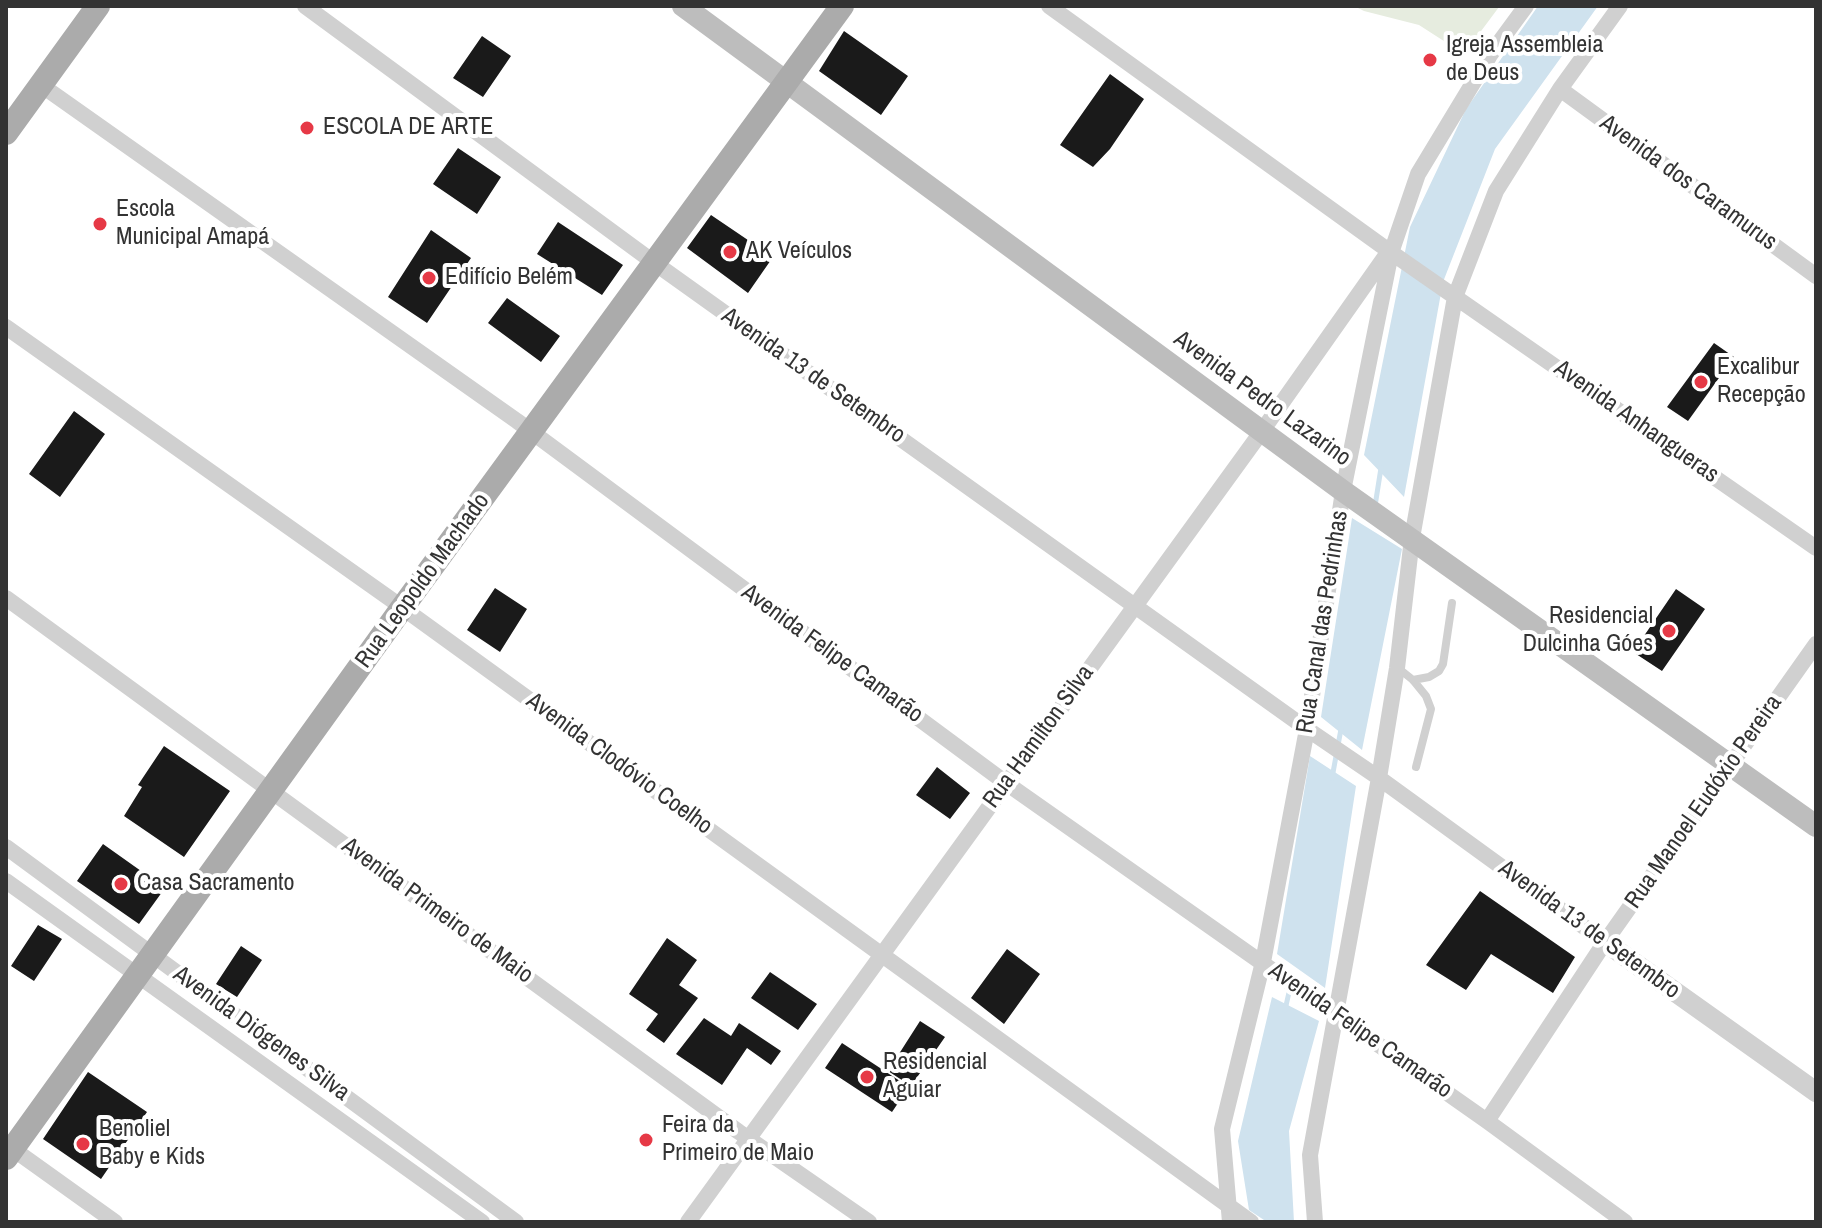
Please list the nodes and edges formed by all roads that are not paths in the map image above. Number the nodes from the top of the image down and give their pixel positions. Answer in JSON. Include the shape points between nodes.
{"nodes":[{"id":1,"x":98,"y":6,"type":"edge"},
{"id":2,"x":305,"y":6,"type":"edge"},
{"id":3,"x":683,"y":6,"type":"edge"},
{"id":4,"x":842,"y":6,"type":"edge"},
{"id":5,"x":1049,"y":6,"type":"edge"},
{"id":6,"x":1526,"y":6,"type":"edge"},
{"id":7,"x":1620,"y":6,"type":"edge"},
{"id":8,"x":788,"y":80,"type":"junction"},
{"id":9,"x":41,"y":85,"type":"junction"},
{"id":10,"x":1560,"y":89,"type":"junction"},
{"id":11,"x":6,"y":133,"type":"edge"},
{"id":12,"x":1393,"y":254,"type":"junction"},
{"id":13,"x":656,"y":264,"type":"junction"},
{"id":14,"x":1816,"y":276,"type":"edge"},
{"id":15,"x":1452,"y":295,"type":"junction"},
{"id":16,"x":6,"y":327,"type":"edge"},
{"id":17,"x":1262,"y":431,"type":"junction"},
{"id":18,"x":532,"y":432,"type":"junction"},
{"id":19,"x":1343,"y":491,"type":"junction"},
{"id":20,"x":1412,"y":538,"type":"junction"},
{"id":21,"x":1816,"y":548,"type":"edge"},
{"id":22,"x":6,"y":598,"type":"edge"},
{"id":23,"x":1452,"y":603,"type":"dead end"},
{"id":24,"x":1136,"y":605,"type":"junction"},
{"id":25,"x":402,"y":608,"type":"junction"},
{"id":26,"x":1816,"y":644,"type":"edge"},
{"id":27,"x":1397,"y":668,"type":"junction"},
{"id":28,"x":1413,"y":680,"type":"junction"},
{"id":29,"x":1307,"y":729,"type":"junction"},
{"id":30,"x":1729,"y":766,"type":"junction"},
{"id":31,"x":1416,"y":767,"type":"dead end"},
{"id":32,"x":1379,"y":778,"type":"junction"},
{"id":33,"x":1006,"y":783,"type":"junction"},
{"id":34,"x":272,"y":790,"type":"junction"},
{"id":35,"x":1816,"y":826,"type":"edge"},
{"id":36,"x":6,"y":847,"type":"edge"},
{"id":37,"x":6,"y":881,"type":"edge"},
{"id":38,"x":1605,"y":942,"type":"junction"},
{"id":39,"x":881,"y":953,"type":"junction"},
{"id":40,"x":152,"y":954,"type":"junction"},
{"id":41,"x":1269,"y":967,"type":"junction"},
{"id":42,"x":137,"y":976,"type":"junction"},
{"id":43,"x":1329,"y":1010,"type":"junction"},
{"id":44,"x":1816,"y":1092,"type":"edge"},
{"id":45,"x":1487,"y":1121,"type":"junction"},
{"id":46,"x":748,"y":1138,"type":"junction"},
{"id":47,"x":8,"y":1151,"type":"edge"},
{"id":48,"x":1230,"y":1214,"type":"edge"},
{"id":49,"x":104,"y":1219,"type":"edge"},
{"id":50,"x":482,"y":1222,"type":"edge"},
{"id":51,"x":516,"y":1222,"type":"edge"},
{"id":52,"x":688,"y":1222,"type":"edge"},
{"id":53,"x":869,"y":1222,"type":"edge"},
{"id":54,"x":1251,"y":1222,"type":"edge"},
{"id":55,"x":1315,"y":1222,"type":"edge"},
{"id":56,"x":1625,"y":1222,"type":"edge"}],
"edges":[{"from":1,"to":9,"type":"main road"},
{"from":2,"to":13,"type":"street","name":"Avenida 13 de Setembro"},
{"from":3,"to":8,"type":"main road","name":"Avenida Pedro Lazarino"},
{"from":4,"to":8,"type":"main road","name":"Rua Leopoldo Machado"},
{"from":5,"to":12,"type":"street"},
{"from":6,"to":12,"type":"street","name":"Rua Canal das Pedrinhas","via":[[1418,174]]},
{"from":7,"to":10,"type":"street"},
{"from":8,"to":13,"type":"main road","name":"Rua Leopoldo Machado"},
{"from":8,"to":17,"type":"main road","name":"Avenida Pedro Lazarino"},
{"from":9,"to":11,"type":"main road"},
{"from":9,"to":18,"type":"street","name":"Avenida Felipe Camarão"},
{"from":10,"to":14,"type":"street","name":"Avenida dos Caramurus"},
{"from":10,"to":15,"type":"street","via":[[1496,191]]},
{"from":12,"to":15,"type":"street","name":"Avenida Anhangueras"},
{"from":12,"to":17,"type":"street","name":"Rua Hamilton Silva"},
{"from":12,"to":19,"type":"street","name":"Rua Canal das Pedrinhas"},
{"from":13,"to":18,"type":"main road","name":"Rua Leopoldo Machado"},
{"from":13,"to":24,"type":"street","name":"Avenida 13 de Setembro"},
{"from":15,"to":20,"type":"street"},
{"from":15,"to":21,"type":"street","name":"Avenida Anhangueras"},
{"from":16,"to":25,"type":"street","name":"Avenida Clodóvio Coelho"},
{"from":17,"to":19,"type":"main road","name":"Avenida Pedro Lazarino"},
{"from":17,"to":24,"type":"street","name":"Rua Hamilton Silva"},
{"from":18,"to":25,"type":"main road","name":"Rua Leopoldo Machado"},
{"from":18,"to":33,"type":"street","name":"Avenida Felipe Camarão"},
{"from":19,"to":20,"type":"main road","name":"Avenida Pedro Lazarino"},
{"from":19,"to":29,"type":"street","name":"Rua Canal das Pedrinhas"},
{"from":20,"to":27,"type":"street"},
{"from":20,"to":30,"type":"main road","name":"Avenida Pedro Lazarino"},
{"from":22,"to":34,"type":"street","name":"Avenida Primeiro de Maio"},
{"from":23,"to":28,"type":"lane","via":[[1443,664],[1429,677]]},
{"from":24,"to":29,"type":"street","name":"Avenida 13 de Setembro"},
{"from":24,"to":33,"type":"street","name":"Rua Hamilton Silva"},
{"from":25,"to":34,"type":"main road","name":"Rua Leopoldo Machado"},
{"from":25,"to":39,"type":"street","name":"Avenida Clodóvio Coelho"},
{"from":26,"to":30,"type":"street","name":"Rua Manoel Eudóxio Pereira"},
{"from":27,"to":28,"type":"lane"},
{"from":27,"to":32,"type":"street"},
{"from":28,"to":31,"type":"lane","via":[[1431,709]]},
{"from":29,"to":32,"type":"street","name":"Avenida 13 de Setembro"},
{"from":29,"to":41,"type":"street","name":"Rua Canal das Pedrinhas"},
{"from":30,"to":35,"type":"main road","name":"Avenida Pedro Lazarino"},
{"from":30,"to":38,"type":"street","name":"Rua Manoel Eudóxio Pereira"},
{"from":32,"to":38,"type":"street","name":"Avenida 13 de Setembro"},
{"from":32,"to":43,"type":"street"},
{"from":33,"to":39,"type":"street","name":"Rua Hamilton Silva"},
{"from":33,"to":41,"type":"street","name":"Avenida Felipe Camarão"},
{"from":34,"to":40,"type":"main road","name":"Rua Leopoldo Machado"},
{"from":34,"to":46,"type":"street","name":"Avenida Primeiro de Maio"},
{"from":36,"to":40,"type":"street","name":"Avenida Diógenes Silva"},
{"from":37,"to":42,"type":"street","name":"Avenida Diógenes Silva"},
{"from":38,"to":44,"type":"street","name":"Avenida 13 de Setembro"},
{"from":38,"to":45,"type":"street","name":"Rua Manoel Eudóxio Pereira"},
{"from":39,"to":46,"type":"street","name":"Rua Hamilton Silva"},
{"from":39,"to":48,"type":"street","name":"Avenida Clodóvio Coelho"},
{"from":40,"to":42,"type":"main road","name":"Rua Leopoldo Machado"},
{"from":40,"to":51,"type":"street","name":"Avenida Diógenes Silva"},
{"from":41,"to":43,"type":"street","name":"Avenida Felipe Camarão"},
{"from":41,"to":48,"type":"street","name":"Rua Canal das Pedrinhas","via":[[1222,1129]]},
{"from":42,"to":47,"type":"main road","name":"Rua Leopoldo Machado"},
{"from":42,"to":50,"type":"street","name":"Avenida Diógenes Silva"},
{"from":43,"to":45,"type":"street","name":"Avenida Felipe Camarão"},
{"from":43,"to":55,"type":"street","via":[[1310,1155]]},
{"from":45,"to":56,"type":"street","name":"Avenida Felipe Camarão"},
{"from":46,"to":52,"type":"street","name":"Rua Hamilton Silva"},
{"from":46,"to":53,"type":"street","name":"Avenida Primeiro de Maio"},
{"from":47,"to":49,"type":"street"},
{"from":48,"to":54,"type":"street","name":"Avenida Clodóvio Coelho"}]}
